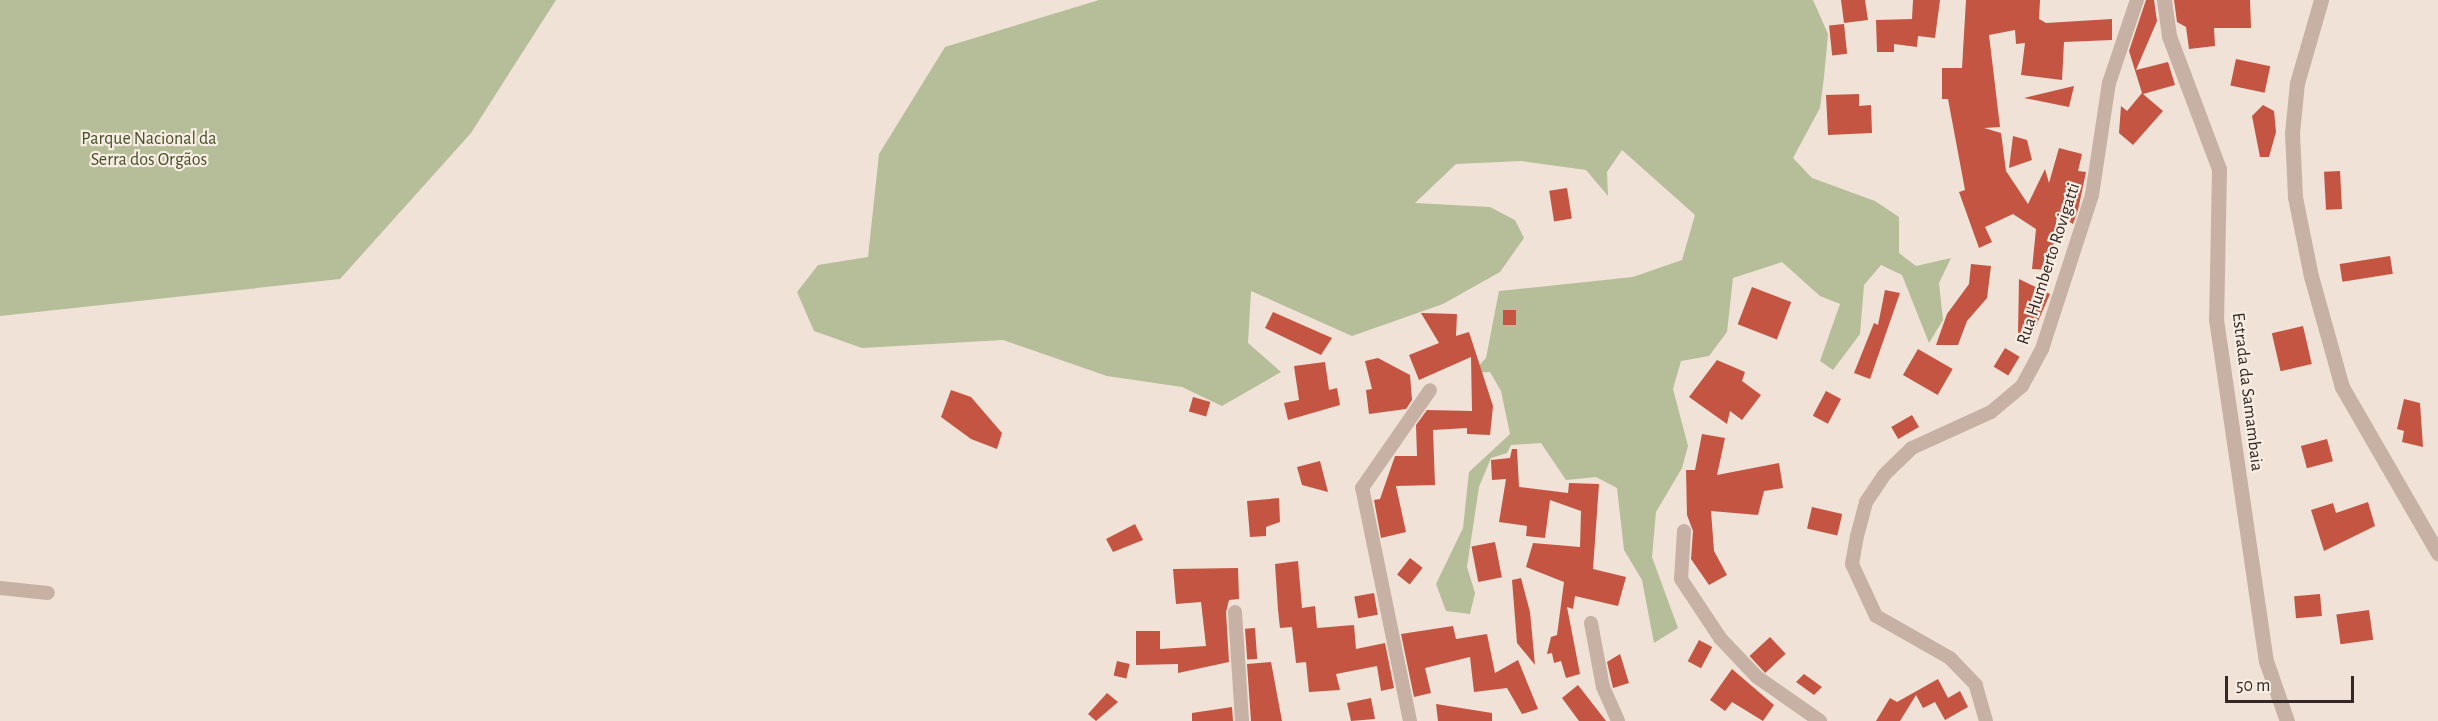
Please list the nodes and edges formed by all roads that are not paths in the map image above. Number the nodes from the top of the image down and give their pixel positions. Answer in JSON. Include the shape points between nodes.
{"nodes":[{"id":1,"x":2137,"y":0,"type":"edge"},
{"id":2,"x":2164,"y":0,"type":"edge"},
{"id":3,"x":2321,"y":0,"type":"edge"},
{"id":4,"x":1430,"y":390,"type":"dead end"},
{"id":5,"x":1684,"y":531,"type":"dead end"},
{"id":6,"x":2438,"y":553,"type":"edge"},
{"id":7,"x":0,"y":588,"type":"edge"},
{"id":8,"x":48,"y":592,"type":"dead end"},
{"id":9,"x":1235,"y":612,"type":"dead end"},
{"id":10,"x":1591,"y":623,"type":"dead end"},
{"id":11,"x":1242,"y":721,"type":"edge"},
{"id":12,"x":1410,"y":721,"type":"edge"},
{"id":13,"x":1618,"y":721,"type":"edge"},
{"id":14,"x":1820,"y":721,"type":"edge"},
{"id":15,"x":1986,"y":721,"type":"edge"},
{"id":16,"x":2287,"y":721,"type":"edge"}],
"edges":[{"from":1,"to":15,"type":"street","name":"Rua Humberto Rovigatti","via":[[2109,83],[2092,195],[2042,349],[2022,386],[1991,412],[1912,448],[1884,475],[1866,502],[1857,536],[1852,564],[1876,616],[1950,658],[1976,685]]},
{"from":2,"to":16,"type":"street","name":"Estrada da Samambaia","via":[[2169,36],[2219,169],[2217,319],[2265,661]]},
{"from":3,"to":6,"type":"street","via":[[2297,83],[2292,133],[2295,197],[2311,276],[2342,387]]},
{"from":4,"to":12,"type":"street","via":[[1362,488]]},
{"from":5,"to":14,"type":"street","via":[[1681,579],[1720,638],[1757,677]]},
{"from":7,"to":8,"type":"street","via":[[34,596]]},
{"from":9,"to":11,"type":"street"},
{"from":10,"to":13,"type":"street","via":[[1603,687]]}]}
